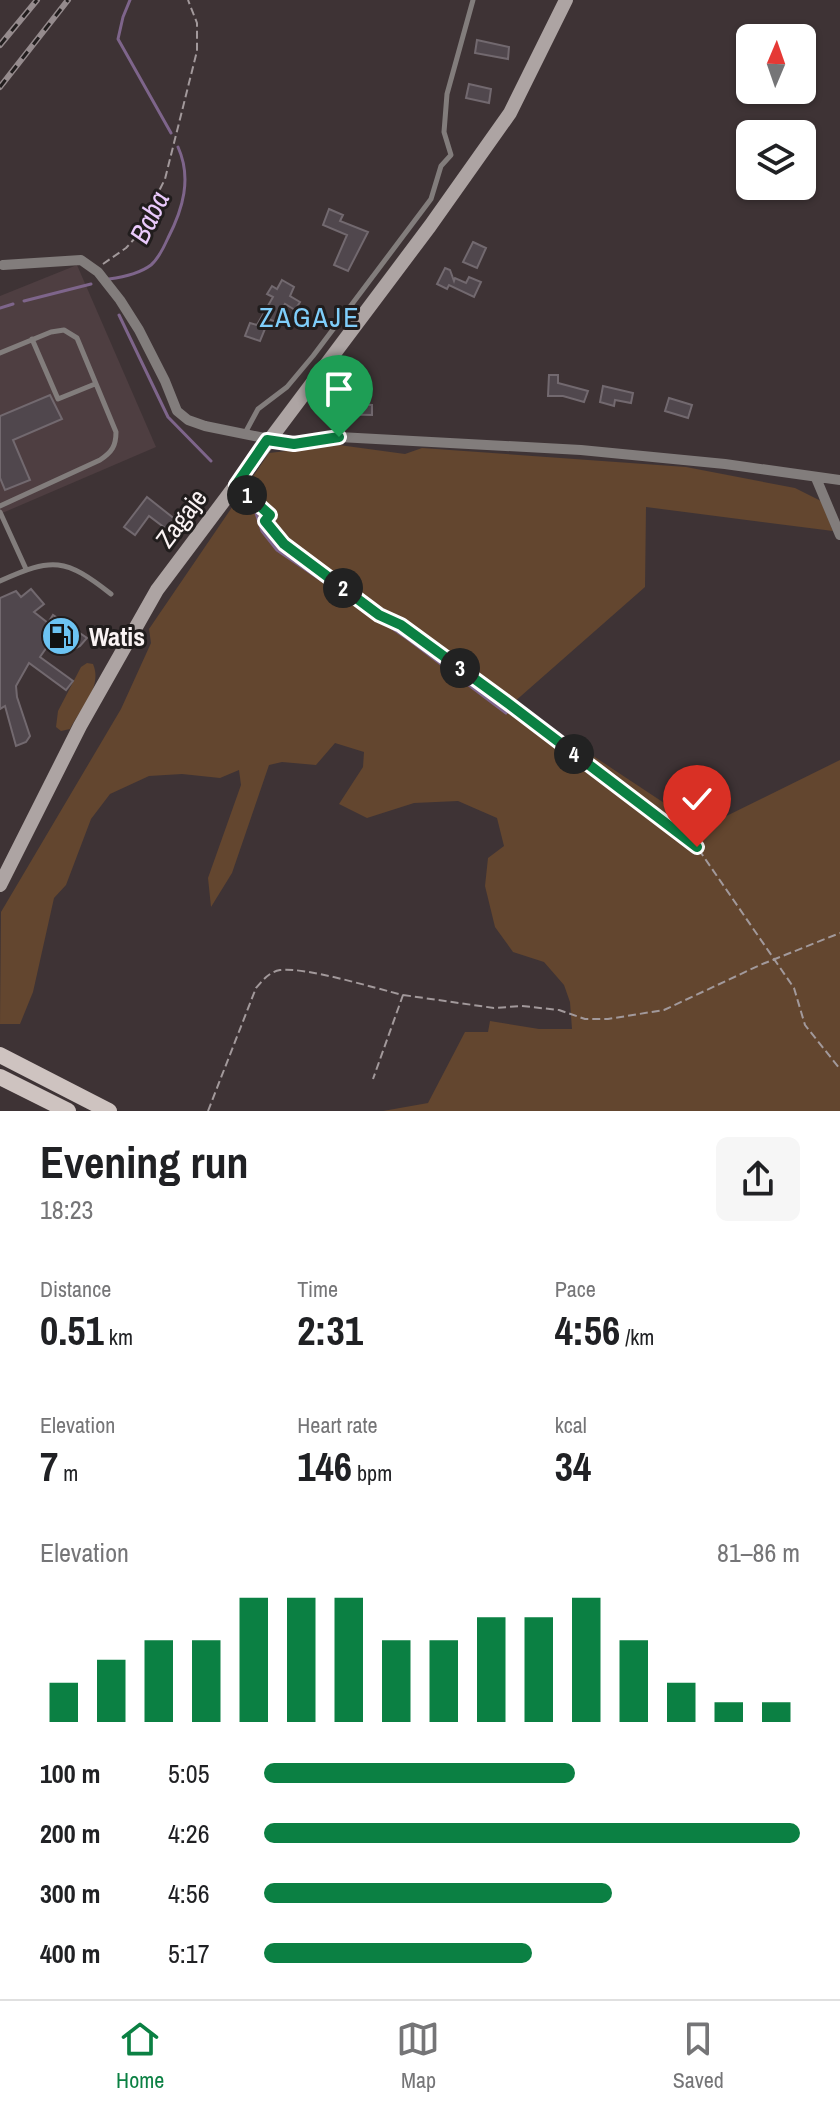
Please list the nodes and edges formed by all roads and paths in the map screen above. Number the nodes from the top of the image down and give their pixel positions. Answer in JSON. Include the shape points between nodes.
{"nodes":[{"id":1,"x":188,"y":0,"type":"edge"},
{"id":2,"x":473,"y":0,"type":"edge"},
{"id":3,"x":566,"y":0,"type":"edge"},
{"id":4,"x":3,"y":265,"type":"dead end"},
{"id":5,"x":98,"y":272,"type":"junction"},
{"id":6,"x":32,"y":339,"type":"junction"},
{"id":7,"x":0,"y":353,"type":"edge"},
{"id":8,"x":95,"y":384,"type":"junction"},
{"id":9,"x":244,"y":435,"type":"junction"},
{"id":10,"x":267,"y":440,"type":"junction"},
{"id":11,"x":816,"y":478,"type":"junction"},
{"id":12,"x":840,"y":480,"type":"edge"},
{"id":13,"x":236,"y":485,"type":"junction"},
{"id":14,"x":0,"y":506,"type":"edge"},
{"id":15,"x":0,"y":512,"type":"edge"},
{"id":16,"x":840,"y":535,"type":"edge"},
{"id":17,"x":26,"y":569,"type":"junction"},
{"id":18,"x":0,"y":581,"type":"edge"},
{"id":19,"x":111,"y":594,"type":"dead end"},
{"id":20,"x":0,"y":885,"type":"edge"},
{"id":21,"x":840,"y":933,"type":"edge"},
{"id":22,"x":774,"y":960,"type":"junction"},
{"id":23,"x":403,"y":995,"type":"junction"},
{"id":24,"x":0,"y":1055,"type":"edge"},
{"id":25,"x":840,"y":1069,"type":"edge"},
{"id":26,"x":0,"y":1077,"type":"edge"},
{"id":27,"x":373,"y":1079,"type":"dead end"},
{"id":28,"x":68,"y":1111,"type":"edge"},
{"id":29,"x":109,"y":1111,"type":"edge"},
{"id":30,"x":208,"y":1111,"type":"edge"}],
"edges":[{"from":1,"to":5,"type":"path","via":[[197,23],[197,51],[165,179],[136,237]]},
{"from":2,"to":9,"type":"lane","via":[[447,94],[444,132],[451,155],[441,166],[431,199],[313,356],[287,387],[258,409]]},
{"from":3,"to":10,"type":"main road","name":"Zagaje","via":[[510,113]]},
{"from":4,"to":5,"type":"street","via":[[81,260]]},
{"from":5,"to":9,"type":"street","via":[[139,330],[177,411],[188,420]]},
{"from":6,"to":7,"type":"lane"},
{"from":6,"to":8,"type":"lane","via":[[64,330],[77,338]]},
{"from":6,"to":8,"type":"lane","via":[[58,399]]},
{"from":8,"to":14,"type":"lane","via":[[116,432],[112,452]]},
{"from":9,"to":10,"type":"street"},
{"from":10,"to":11,"type":"street","via":[[294,444],[339,437],[581,450]]},
{"from":10,"to":13,"type":"main road","name":"Zagaje"},
{"from":11,"to":12,"type":"street"},
{"from":11,"to":16,"type":"street"},
{"from":13,"to":20,"type":"main road","name":"Zagaje","via":[[157,590],[80,726]]},
{"from":13,"to":22,"type":"path","via":[[270,515],[265,521],[284,544],[509,704],[697,847]]},
{"from":15,"to":17,"type":"lane"},
{"from":17,"to":18,"type":"lane"},
{"from":17,"to":19,"type":"lane","via":[[57,564],[89,576]]},
{"from":21,"to":22,"type":"path"},
{"from":22,"to":23,"type":"path","via":[[664,1010],[608,1019]]},
{"from":22,"to":25,"type":"path","via":[[794,988],[805,1025]]},
{"from":23,"to":27,"type":"path"},
{"from":23,"to":30,"type":"path","via":[[294,971],[267,976],[256,988]]},
{"from":24,"to":29,"type":"main road"},
{"from":26,"to":28,"type":"main road"}]}
